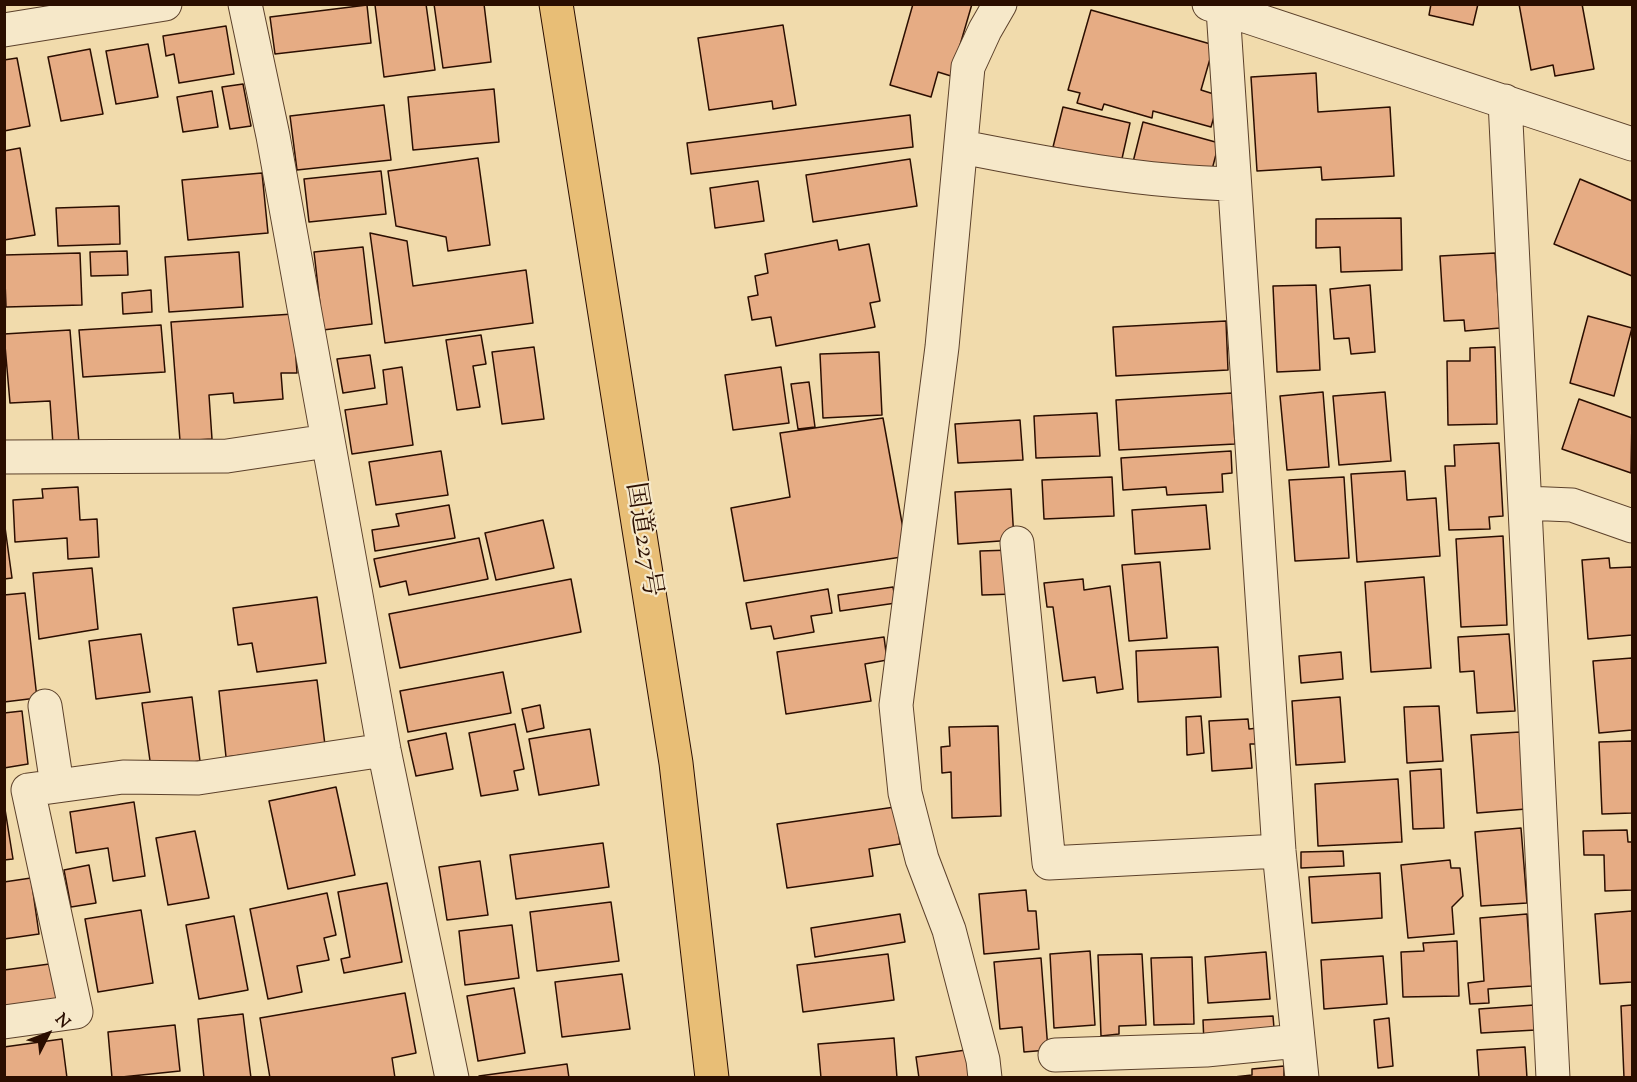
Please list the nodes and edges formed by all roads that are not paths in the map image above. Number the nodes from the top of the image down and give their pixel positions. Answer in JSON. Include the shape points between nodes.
{"nodes":[{"id":1,"x":165,"y":4,"type":"edge"},
{"id":2,"x":245,"y":4,"type":"edge"},
{"id":3,"x":556,"y":4,"type":"edge"},
{"id":4,"x":1000,"y":4,"type":"edge"},
{"id":5,"x":1216,"y":7,"type":"edge"},
{"id":6,"x":4,"y":30,"type":"edge"},
{"id":7,"x":1505,"y":101,"type":"junction"},
{"id":8,"x":1632,"y":144,"type":"edge"},
{"id":9,"x":962,"y":147,"type":"junction"},
{"id":10,"x":1234,"y":184,"type":"junction"},
{"id":11,"x":327,"y":441,"type":"junction"},
{"id":12,"x":4,"y":457,"type":"edge"},
{"id":13,"x":1525,"y":503,"type":"junction"},
{"id":14,"x":1632,"y":526,"type":"edge"},
{"id":15,"x":1017,"y":543,"type":"dead end"},
{"id":16,"x":45,"y":706,"type":"dead end"},
{"id":17,"x":384,"y":750,"type":"junction"},
{"id":18,"x":57,"y":785,"type":"junction"},
{"id":19,"x":1279,"y":851,"type":"junction"},
{"id":20,"x":4,"y":1022,"type":"edge"},
{"id":21,"x":1298,"y":1041,"type":"junction"},
{"id":22,"x":1055,"y":1055,"type":"dead end"},
{"id":23,"x":452,"y":1077,"type":"edge"},
{"id":24,"x":712,"y":1077,"type":"edge"},
{"id":25,"x":985,"y":1077,"type":"edge"},
{"id":26,"x":1302,"y":1077,"type":"edge"},
{"id":27,"x":1553,"y":1077,"type":"edge"}],
"edges":[{"from":1,"to":6,"type":"street"},
{"from":2,"to":11,"type":"street","via":[[273,136]]},
{"from":3,"to":24,"type":"highway","name":"国道227号","via":[[676,763]]},
{"from":4,"to":9,"type":"street","via":[[969,67]]},
{"from":5,"to":7,"type":"street"},
{"from":5,"to":10,"type":"street"},
{"from":7,"to":8,"type":"street"},
{"from":7,"to":13,"type":"street"},
{"from":9,"to":10,"type":"street","via":[[1097,173],[1173,183]]},
{"from":9,"to":25,"type":"street","via":[[942,347],[896,705],[905,793],[922,859],[949,930]]},
{"from":10,"to":19,"type":"street"},
{"from":11,"to":12,"type":"street","via":[[227,456]]},
{"from":11,"to":17,"type":"street"},
{"from":13,"to":14,"type":"street","via":[[1572,505]]},
{"from":13,"to":27,"type":"street"},
{"from":15,"to":19,"type":"street","via":[[1049,863]]},
{"from":16,"to":18,"type":"street"},
{"from":17,"to":18,"type":"street","via":[[198,778],[123,777]]},
{"from":17,"to":23,"type":"street"},
{"from":18,"to":20,"type":"street","via":[[28,789],[76,1012]]},
{"from":19,"to":21,"type":"street"},
{"from":21,"to":22,"type":"street","via":[[1206,1050]]},
{"from":21,"to":26,"type":"street"}]}
